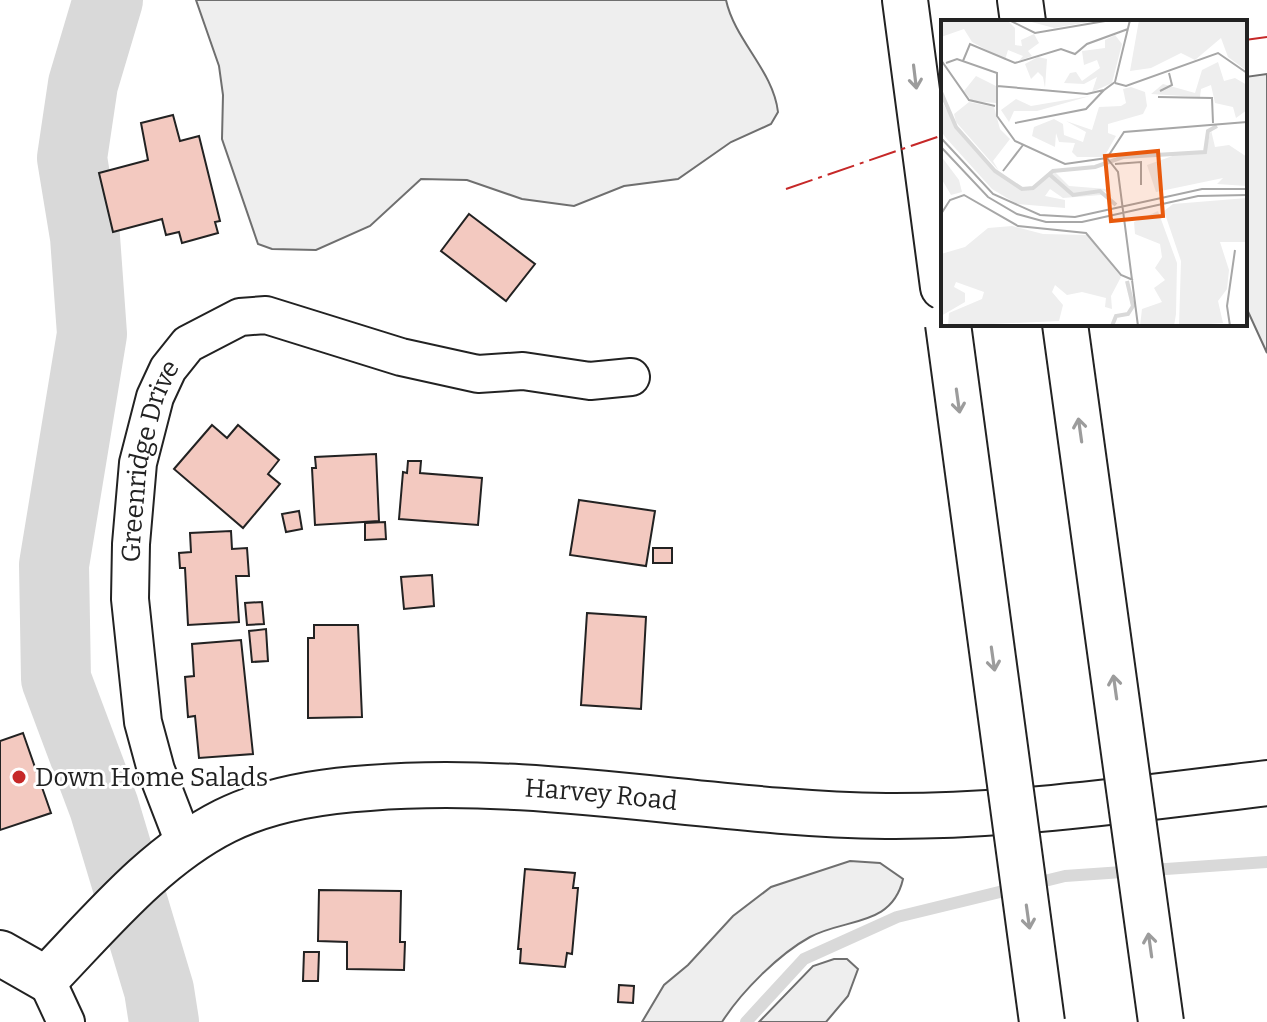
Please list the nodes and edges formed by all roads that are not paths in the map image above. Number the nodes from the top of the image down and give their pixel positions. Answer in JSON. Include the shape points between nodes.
{"nodes":[{"id":1,"x":905,"y":0,"type":"edge"},
{"id":2,"x":1020,"y":0,"type":"edge"},
{"id":3,"x":1023,"y":20,"type":"edge"},
{"id":4,"x":941,"y":273,"type":"edge"},
{"id":5,"x":948,"y":326,"type":"edge"},
{"id":6,"x":1065,"y":326,"type":"edge"},
{"id":7,"x":631,"y":377,"type":"dead end"},
{"id":8,"x":1267,"y":783,"type":"edge"},
{"id":9,"x":174,"y":855,"type":"junction"},
{"id":10,"x":0,"y":953,"type":"edge"},
{"id":11,"x":46,"y":979,"type":"junction"},
{"id":12,"x":66,"y":1022,"type":"edge"},
{"id":13,"x":1042,"y":1022,"type":"edge"},
{"id":14,"x":1161,"y":1022,"type":"edge"}],
"edges":[{"from":1,"to":4,"type":"main road","one_way":true},
{"from":2,"to":3,"type":"main road"},
{"from":5,"to":13,"type":"main road","one_way":true,"bridge":true},
{"from":14,"to":6,"type":"main road","one_way":true,"bridge":true},
{"from":7,"to":9,"type":"street","name":"Greenridge Drive","via":[[590,381],[523,371],[478,374],[401,357],[266,315],[240,317],[188,344],[168,369],[150,412],[138,463],[131,544],[130,599],[143,722]]},
{"from":8,"to":9,"type":"main road","name":"Harvey Road","via":[[886,816],[501,786],[410,784],[277,802],[226,820]]},
{"from":9,"to":11,"type":"main road","name":"Harvey Road"},
{"from":10,"to":11,"type":"main road"},
{"from":11,"to":12,"type":"street"}]}
